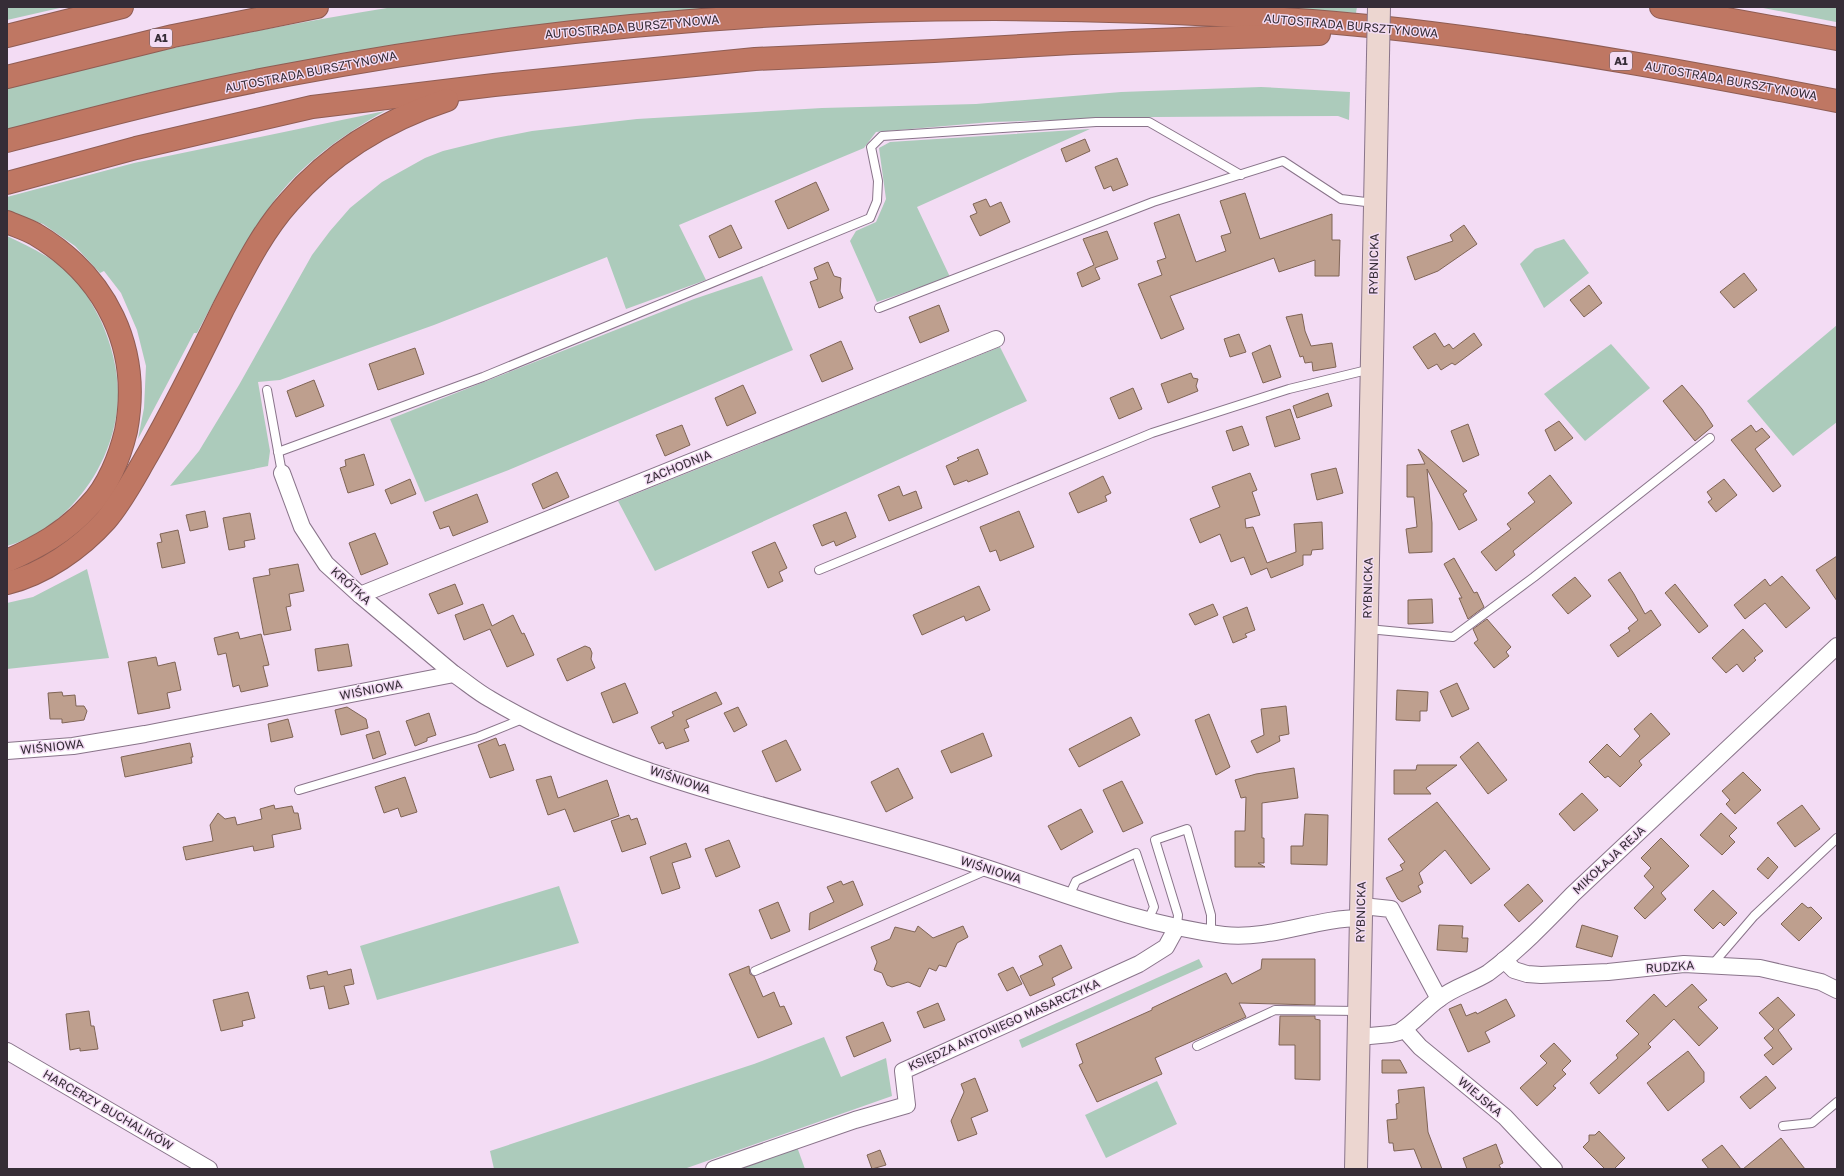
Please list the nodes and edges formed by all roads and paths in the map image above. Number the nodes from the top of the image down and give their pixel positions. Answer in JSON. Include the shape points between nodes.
{"nodes":[{"id":1,"x":122,"y":7,"type":"edge"},
{"id":2,"x":317,"y":7,"type":"edge"},
{"id":3,"x":1379,"y":7,"type":"edge"},
{"id":4,"x":1661,"y":7,"type":"edge"},
{"id":5,"x":1404,"y":30,"type":"junction"},
{"id":6,"x":7,"y":36,"type":"edge"},
{"id":7,"x":1837,"y":39,"type":"edge"},
{"id":8,"x":7,"y":77,"type":"edge"},
{"id":9,"x":494,"y":85,"type":"junction"},
{"id":10,"x":1837,"y":100,"type":"edge"},
{"id":11,"x":7,"y":141,"type":"edge"},
{"id":12,"x":1241,"y":174,"type":"junction"},
{"id":13,"x":7,"y":183,"type":"edge"},
{"id":14,"x":1375,"y":203,"type":"junction"},
{"id":15,"x":7,"y":222,"type":"edge"},
{"id":16,"x":879,"y":308,"type":"dead end"},
{"id":17,"x":996,"y":339,"type":"dead end"},
{"id":18,"x":1372,"y":369,"type":"junction"},
{"id":19,"x":267,"y":390,"type":"dead end"},
{"id":20,"x":1710,"y":438,"type":"dead end"},
{"id":21,"x":278,"y":452,"type":"junction"},
{"id":22,"x":282,"y":473,"type":"joint"},
{"id":23,"x":7,"y":561,"type":"edge"},
{"id":24,"x":819,"y":570,"type":"dead end"},
{"id":25,"x":7,"y":583,"type":"edge"},
{"id":26,"x":360,"y":595,"type":"junction"},
{"id":27,"x":1367,"y":628,"type":"junction"},
{"id":28,"x":1837,"y":646,"type":"edge"},
{"id":29,"x":454,"y":674,"type":"junction"},
{"id":30,"x":525,"y":718,"type":"junction"},
{"id":31,"x":7,"y":751,"type":"edge"},
{"id":32,"x":298,"y":790,"type":"dead end"},
{"id":33,"x":1837,"y":838,"type":"edge"},
{"id":34,"x":990,"y":869,"type":"junction"},
{"id":35,"x":1069,"y":896,"type":"junction"},
{"id":36,"x":1362,"y":912,"type":"junction"},
{"id":37,"x":1148,"y":920,"type":"junction"},
{"id":38,"x":1177,"y":927,"type":"junction"},
{"id":39,"x":1210,"y":932,"type":"junction"},
{"id":40,"x":1504,"y":960,"type":"junction"},
{"id":41,"x":1711,"y":965,"type":"junction"},
{"id":42,"x":755,"y":971,"type":"dead end"},
{"id":43,"x":1837,"y":990,"type":"edge"},
{"id":44,"x":1439,"y":999,"type":"junction"},
{"id":45,"x":1360,"y":1011,"type":"junction"},
{"id":46,"x":1404,"y":1029,"type":"junction"},
{"id":47,"x":1359,"y":1037,"type":"junction"},
{"id":48,"x":1197,"y":1046,"type":"dead end"},
{"id":49,"x":7,"y":1051,"type":"edge"},
{"id":50,"x":1837,"y":1102,"type":"edge"},
{"id":51,"x":1783,"y":1126,"type":"dead end"},
{"id":52,"x":209,"y":1169,"type":"edge"},
{"id":53,"x":714,"y":1169,"type":"edge"},
{"id":54,"x":1356,"y":1169,"type":"edge"},
{"id":55,"x":1554,"y":1169,"type":"edge"}],
"edges":[{"from":1,"to":6,"type":"highway"},
{"from":2,"to":8,"type":"highway","number":"A1","via":[[172,36]]},
{"from":3,"to":14,"type":"street","name":"RYBNICKA","bridge":true},
{"from":4,"to":7,"type":"highway"},
{"from":5,"to":9,"type":"highway","via":[[1080,42],[755,59]]},
{"from":5,"to":10,"type":"highway","name":"AUTOSTRADA BURSZTYNOWA","number":"A1","via":[[1638,64]]},
{"from":5,"to":11,"type":"highway","name":"AUTOSTRADA BURSZTYNOWA","number":"A1","via":[[1272,18],[1054,8],[776,14],[663,22],[515,38],[286,75],[122,111]]},
{"from":9,"to":13,"type":"highway","via":[[312,107],[136,148]]},
{"from":9,"to":25,"type":"highway","via":[[418,110],[373,132],[339,153],[288,202],[240,276],[160,434],[126,493],[106,520],[80,545],[52,564]]},
{"from":12,"to":14,"type":"lane","via":[[1283,161],[1341,199]]},
{"from":12,"to":16,"type":"lane","via":[[1153,202]]},
{"from":12,"to":21,"type":"lane","via":[[1149,122],[1080,123],[882,136],[871,147],[878,181],[878,201],[870,218],[483,377]]},
{"from":14,"to":18,"type":"street","name":"RYBNICKA"},
{"from":15,"to":23,"type":"highway","via":[[33,233],[62,251],[88,277],[116,322],[123,340],[130,378],[129,414],[122,448],[107,480],[91,505],[67,529]]},
{"from":17,"to":26,"type":"street","name":"ZACHODNIA"},
{"from":18,"to":24,"type":"lane","via":[[1289,388],[1152,433]]},
{"from":18,"to":27,"type":"street","name":"RYBNICKA"},
{"from":19,"to":21,"type":"lane"},
{"from":20,"to":27,"type":"lane","via":[[1534,577],[1453,637]]},
{"from":21,"to":22,"type":"lane"},
{"from":22,"to":26,"type":"street","name":"KRÓTKA","via":[[302,527],[326,564]]},
{"from":26,"to":29,"type":"street","name":"KRÓTKA"},
{"from":27,"to":36,"type":"street","name":"RYBNICKA"},
{"from":28,"to":40,"type":"street","name":"MIKOŁAJA REJA","via":[[1573,894],[1534,935]]},
{"from":29,"to":30,"type":"street","name":"WIŚNIOWA","via":[[489,699]]},
{"from":29,"to":31,"type":"street","name":"WIŚNIOWA","via":[[145,734],[73,746]]},
{"from":30,"to":32,"type":"lane","via":[[478,737]]},
{"from":30,"to":34,"type":"street","name":"WIŚNIOWA","via":[[567,739],[636,766],[739,800]]},
{"from":33,"to":41,"type":"lane","via":[[1754,916]]},
{"from":34,"to":35,"type":"street","name":"WIŚNIOWA"},
{"from":34,"to":42,"type":"lane"},
{"from":35,"to":37,"type":"street","name":"WIŚNIOWA"},
{"from":35,"to":37,"type":"lane","via":[[1076,881],[1136,853],[1154,907]]},
{"from":36,"to":39,"type":"street","name":"WIŚNIOWA","via":[[1344,919],[1248,936]]},
{"from":36,"to":44,"type":"street","name":"WIŚNIOWA","via":[[1391,909]]},
{"from":36,"to":45,"type":"street","name":"RYBNICKA"},
{"from":37,"to":38,"type":"street","name":"WIŚNIOWA"},
{"from":38,"to":39,"type":"street","name":"WIŚNIOWA"},
{"from":38,"to":39,"type":"lane","via":[[1178,915],[1156,840],[1187,829],[1211,914]]},
{"from":38,"to":53,"type":"street","name":"KSIĘDZA ANTONIEGO MASARCZYKA","via":[[1166,947],[1139,964],[903,1071],[907,1104]]},
{"from":40,"to":41,"type":"street","name":"RUDZKA","via":[[1519,972],[1541,975],[1608,972],[1684,964]]},
{"from":40,"to":44,"type":"street","name":"MIKOŁAJA REJA","via":[[1478,979]]},
{"from":41,"to":43,"type":"street","name":"RUDZKA","via":[[1760,968],[1821,982]]},
{"from":44,"to":46,"type":"street","name":"MIKOŁAJA REJA"},
{"from":45,"to":47,"type":"street","name":"RYBNICKA"},
{"from":45,"to":48,"type":"lane","via":[[1276,1010]]},
{"from":46,"to":47,"type":"street","name":"MIKOŁAJA REJA","via":[[1391,1034]]},
{"from":46,"to":55,"type":"street","name":"WIEJSKA","via":[[1420,1047],[1504,1117]]},
{"from":47,"to":54,"type":"street","name":"RYBNICKA"},
{"from":49,"to":52,"type":"street","name":"HARCERZY BUCHALIKÓW"},
{"from":50,"to":51,"type":"lane","via":[[1812,1123]]}]}
